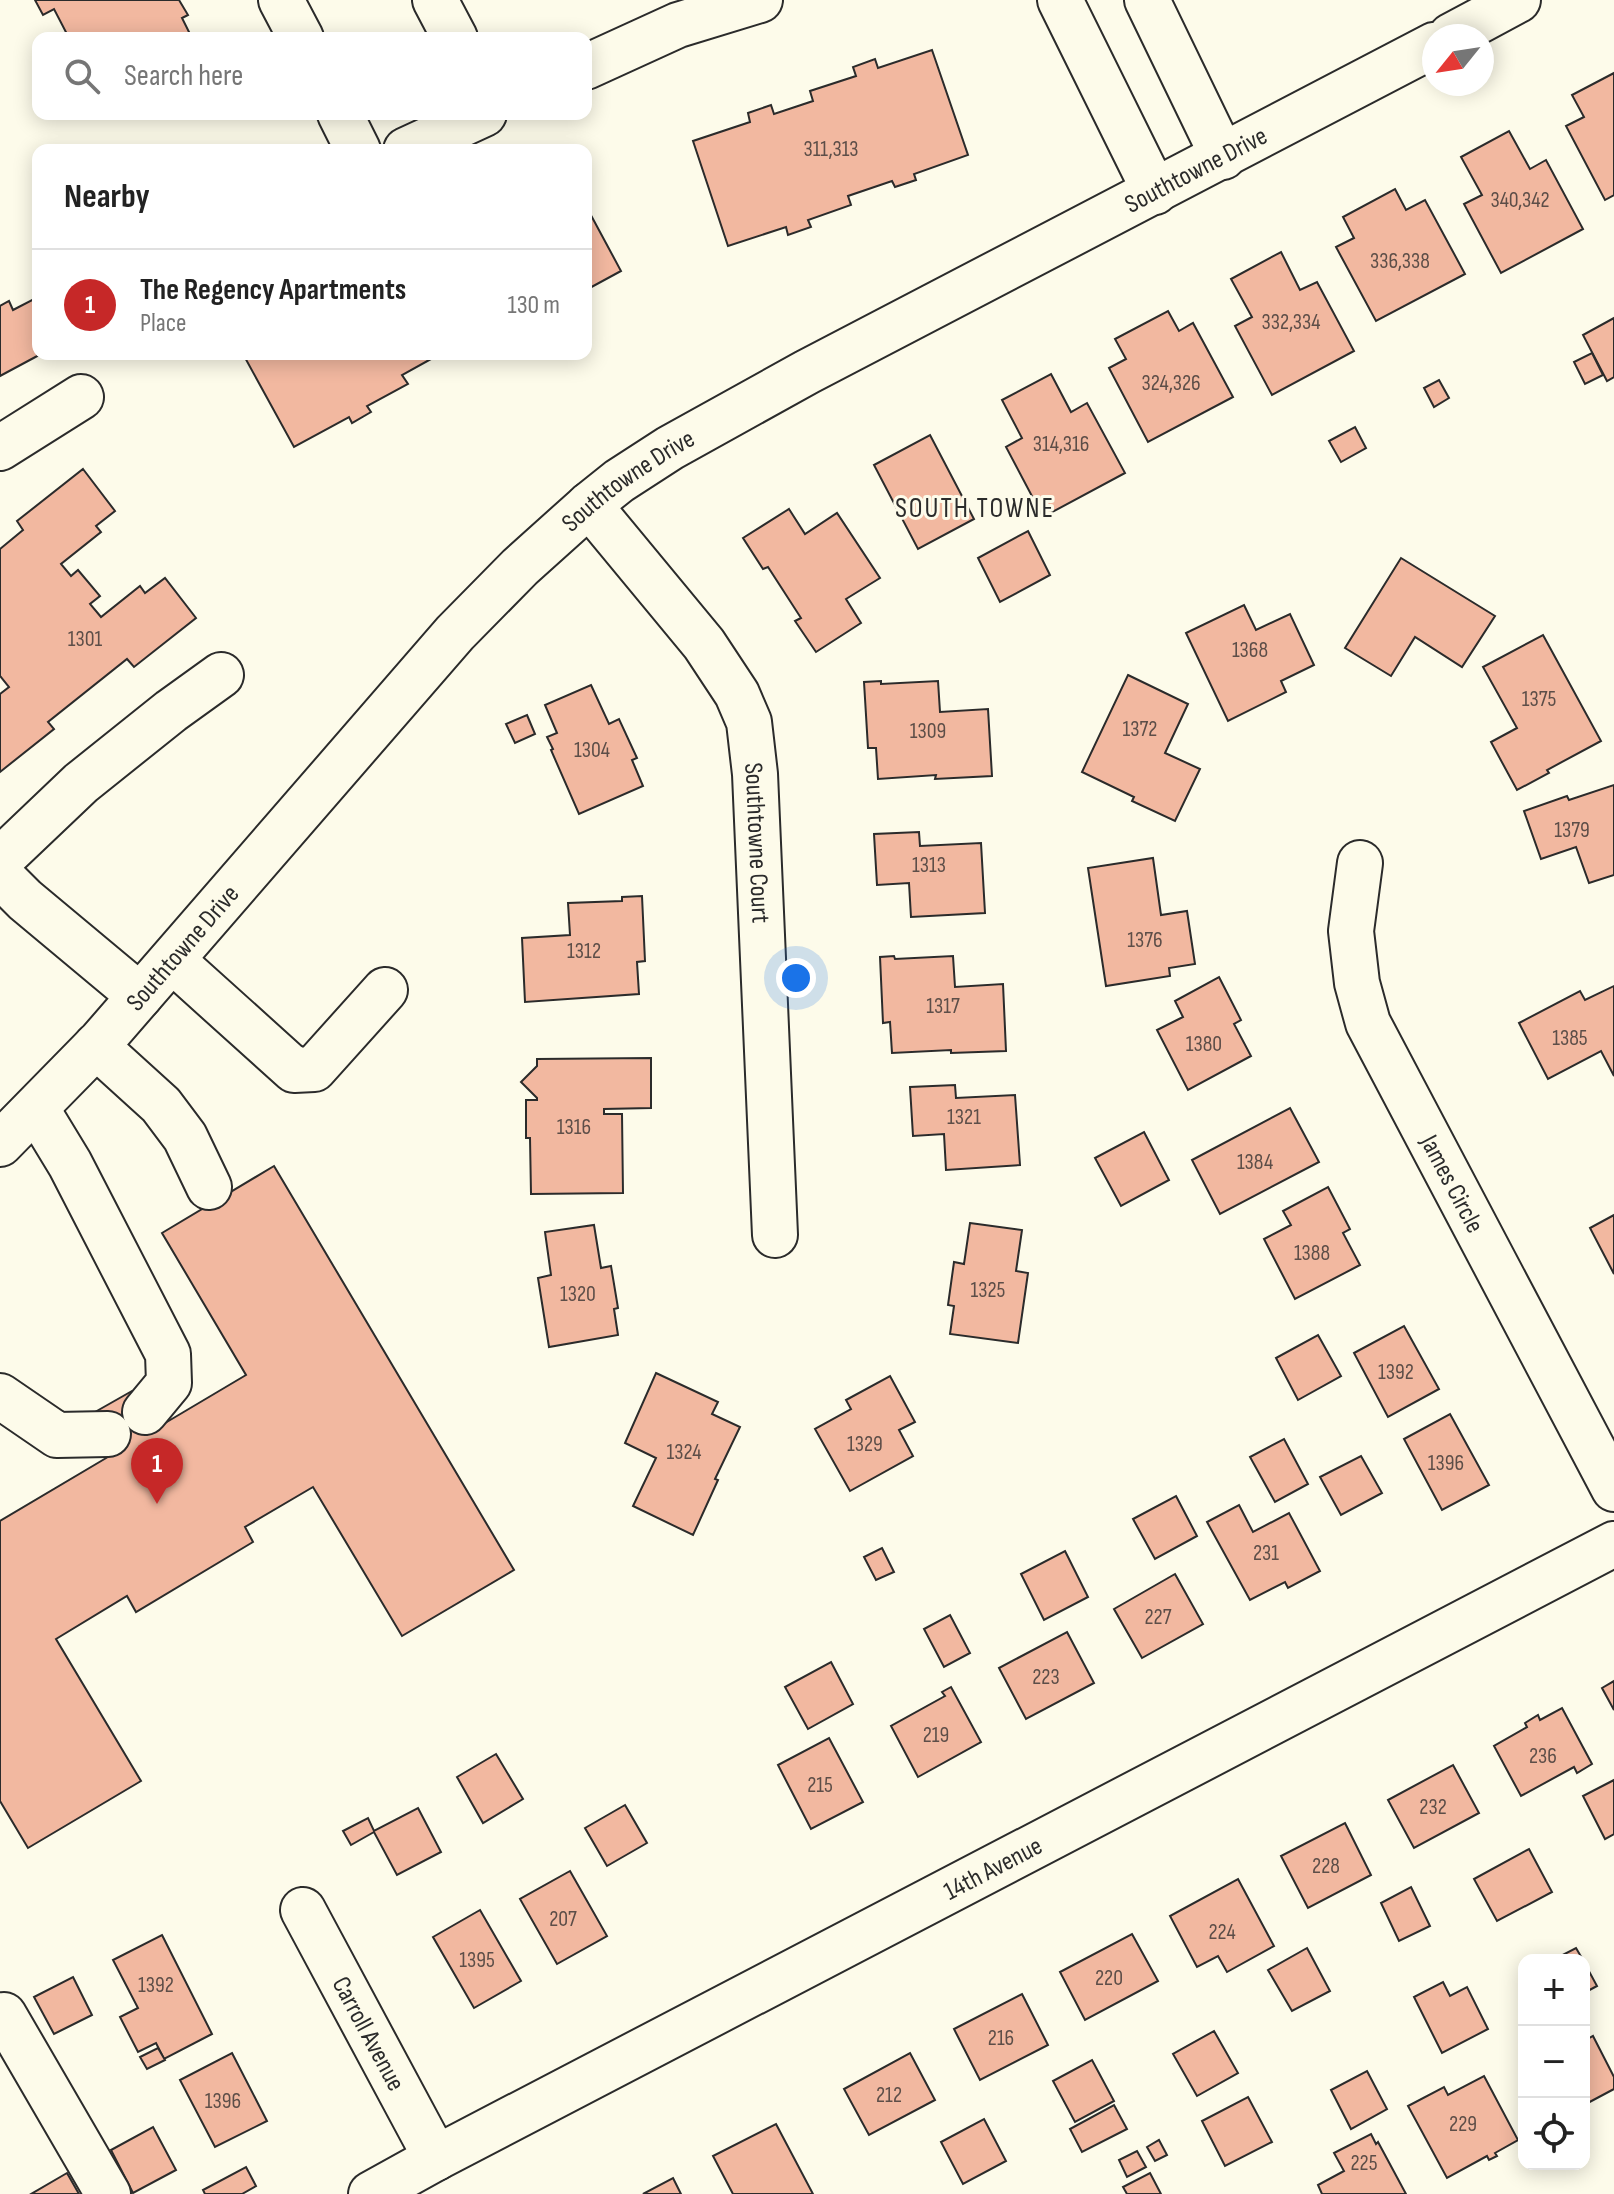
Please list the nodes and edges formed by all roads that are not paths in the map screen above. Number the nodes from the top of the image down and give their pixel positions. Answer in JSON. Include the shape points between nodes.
{"nodes":[{"id":1,"x":281,"y":0,"type":"edge"},
{"id":2,"x":435,"y":0,"type":"edge"},
{"id":3,"x":1060,"y":0,"type":"edge"},
{"id":4,"x":1147,"y":0,"type":"edge"},
{"id":5,"x":1518,"y":0,"type":"edge"},
{"id":6,"x":737,"y":3,"type":"edge"},
{"id":7,"x":1473,"y":24,"type":"edge"},
{"id":8,"x":298,"y":32,"type":"edge"},
{"id":9,"x":452,"y":32,"type":"edge"},
{"id":10,"x":1422,"y":51,"type":"edge"},
{"id":11,"x":592,"y":64,"type":"edge"},
{"id":12,"x":343,"y":120,"type":"edge"},
{"id":13,"x":471,"y":120,"type":"edge"},
{"id":14,"x":355,"y":144,"type":"edge"},
{"id":15,"x":419,"y":144,"type":"edge"},
{"id":16,"x":1223,"y":157,"type":"junction"},
{"id":17,"x":1155,"y":192,"type":"junction"},
{"id":18,"x":81,"y":397,"type":"dead end"},
{"id":19,"x":0,"y":448,"type":"edge"},
{"id":20,"x":589,"y":505,"type":"junction"},
{"id":21,"x":221,"y":675,"type":"dead end"},
{"id":22,"x":0,"y":860,"type":"edge"},
{"id":23,"x":1360,"y":863,"type":"dead end"},
{"id":24,"x":0,"y":875,"type":"edge"},
{"id":25,"x":172,"y":960,"type":"junction"},
{"id":26,"x":385,"y":990,"type":"dead end"},
{"id":27,"x":140,"y":996,"type":"junction"},
{"id":28,"x":96,"y":1046,"type":"junction"},
{"id":29,"x":36,"y":1108,"type":"junction"},
{"id":30,"x":0,"y":1144,"type":"edge"},
{"id":31,"x":209,"y":1187,"type":"dead end"},
{"id":32,"x":775,"y":1235,"type":"dead end"},
{"id":33,"x":0,"y":1396,"type":"edge"},
{"id":34,"x":145,"y":1412,"type":"dead end"},
{"id":35,"x":108,"y":1434,"type":"dead end"},
{"id":36,"x":1614,"y":1489,"type":"edge"},
{"id":37,"x":1614,"y":1544,"type":"edge"},
{"id":38,"x":303,"y":1910,"type":"dead end"},
{"id":39,"x":4,"y":2015,"type":"dead end"},
{"id":40,"x":436,"y":2158,"type":"junction"},
{"id":41,"x":108,"y":2194,"type":"edge"},
{"id":42,"x":371,"y":2194,"type":"edge"}],
"edges":[{"from":1,"to":8,"type":"street"},
{"from":2,"to":9,"type":"street"},
{"from":3,"to":17,"type":"street"},
{"from":4,"to":16,"type":"street"},
{"from":5,"to":7,"type":"street"},
{"from":6,"to":11,"type":"street"},
{"from":10,"to":16,"type":"street","name":"Southtowne Drive"},
{"from":12,"to":14,"type":"street"},
{"from":13,"to":15,"type":"street"},
{"from":16,"to":17,"type":"street","name":"Southtowne Drive"},
{"from":17,"to":20,"type":"street","name":"Southtowne Drive","via":[[681,441]]},
{"from":18,"to":19,"type":"street"},
{"from":20,"to":25,"type":"street","name":"Southtowne Drive","via":[[455,633]]},
{"from":20,"to":32,"type":"street","name":"Southtowne Court","via":[[704,644],[749,722]]},
{"from":21,"to":22,"type":"street","via":[[81,783]]},
{"from":23,"to":36,"type":"street","name":"James Circle","via":[[1351,931],[1368,1023]]},
{"from":24,"to":27,"type":"street"},
{"from":25,"to":26,"type":"street","via":[[294,1070],[314,1069]]},
{"from":25,"to":27,"type":"street","name":"Southtowne Drive"},
{"from":27,"to":28,"type":"street","name":"Southtowne Drive"},
{"from":28,"to":29,"type":"street","name":"Southtowne Drive"},
{"from":28,"to":31,"type":"street","via":[[161,1105],[185,1137]]},
{"from":29,"to":30,"type":"street","name":"Southtowne Drive"},
{"from":29,"to":34,"type":"street","via":[[168,1354],[169,1383]]},
{"from":33,"to":35,"type":"street","via":[[57,1435]]},
{"from":37,"to":40,"type":"street","name":"14th Avenue"},
{"from":38,"to":40,"type":"street","name":"Carroll Avenue"},
{"from":39,"to":41,"type":"street"},
{"from":40,"to":42,"type":"street","name":"14th Avenue"}]}
